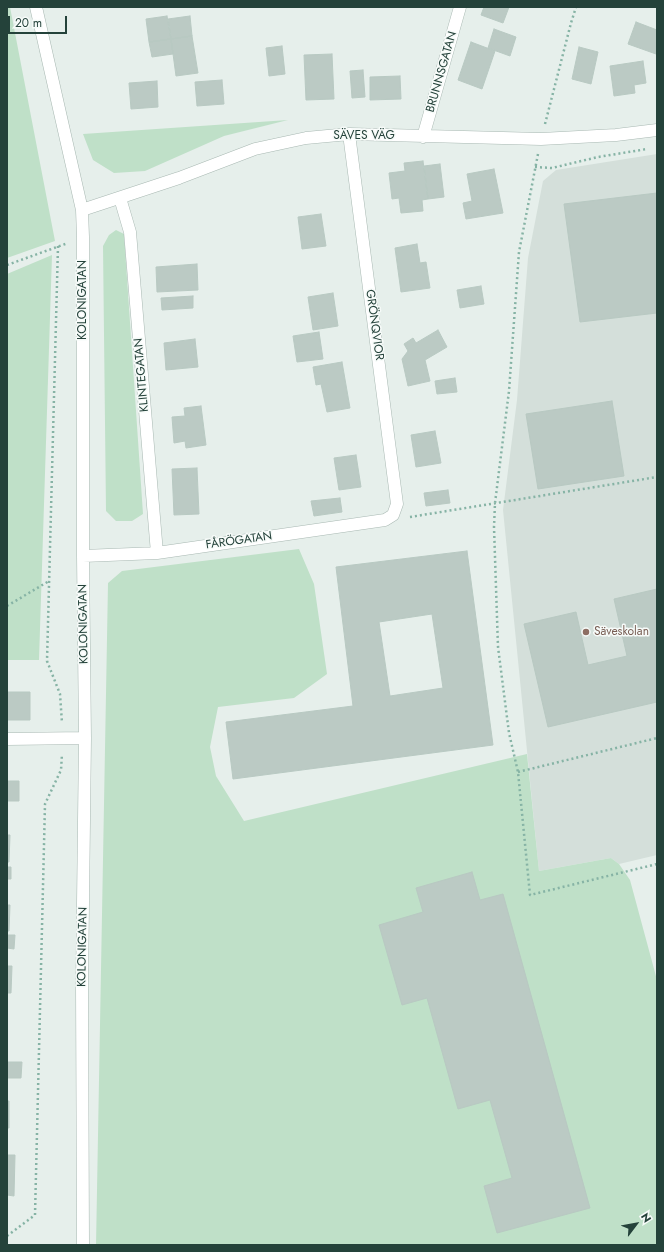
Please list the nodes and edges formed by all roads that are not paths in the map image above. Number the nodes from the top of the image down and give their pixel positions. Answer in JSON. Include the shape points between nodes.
{"nodes":[{"id":1,"x":36,"y":7,"type":"edge"},
{"id":2,"x":460,"y":7,"type":"edge"},
{"id":3,"x":657,"y":130,"type":"edge"},
{"id":4,"x":349,"y":134,"type":"junction"},
{"id":5,"x":423,"y":137,"type":"junction"},
{"id":6,"x":120,"y":198,"type":"junction"},
{"id":7,"x":82,"y":210,"type":"junction"},
{"id":8,"x":393,"y":515,"type":"joint"},
{"id":9,"x":157,"y":553,"type":"junction"},
{"id":10,"x":83,"y":556,"type":"junction"},
{"id":11,"x":86,"y":738,"type":"junction"},
{"id":12,"x":7,"y":739,"type":"edge"},
{"id":13,"x":83,"y":1245,"type":"edge"}],
"edges":[{"from":1,"to":7,"type":"street","name":"KOLONIGATAN"},
{"from":2,"to":5,"type":"street","name":"BRUNNSGATAN"},
{"from":3,"to":5,"type":"street","name":"SÄVES VÄG","via":[[541,140]]},
{"from":4,"to":5,"type":"street","name":"SÄVES VÄG"},
{"from":4,"to":6,"type":"street","name":"SÄVES VÄG","via":[[306,138],[255,150]]},
{"from":4,"to":8,"type":"street","name":"GRÖNQVIOR","via":[[397,504]]},
{"from":6,"to":7,"type":"street","name":"SÄVES VÄG"},
{"from":6,"to":9,"type":"street","name":"KLINTEGATAN","via":[[130,232]]},
{"from":7,"to":10,"type":"street","name":"KOLONIGATAN"},
{"from":8,"to":9,"type":"street","name":"FÅRÖGATAN","via":[[385,520]]},
{"from":9,"to":10,"type":"street","name":"FÅRÖGATAN"},
{"from":10,"to":11,"type":"street","name":"KOLONIGATAN"},
{"from":11,"to":12,"type":"street"},
{"from":11,"to":13,"type":"street","name":"KOLONIGATAN","via":[[82,985]]}]}
